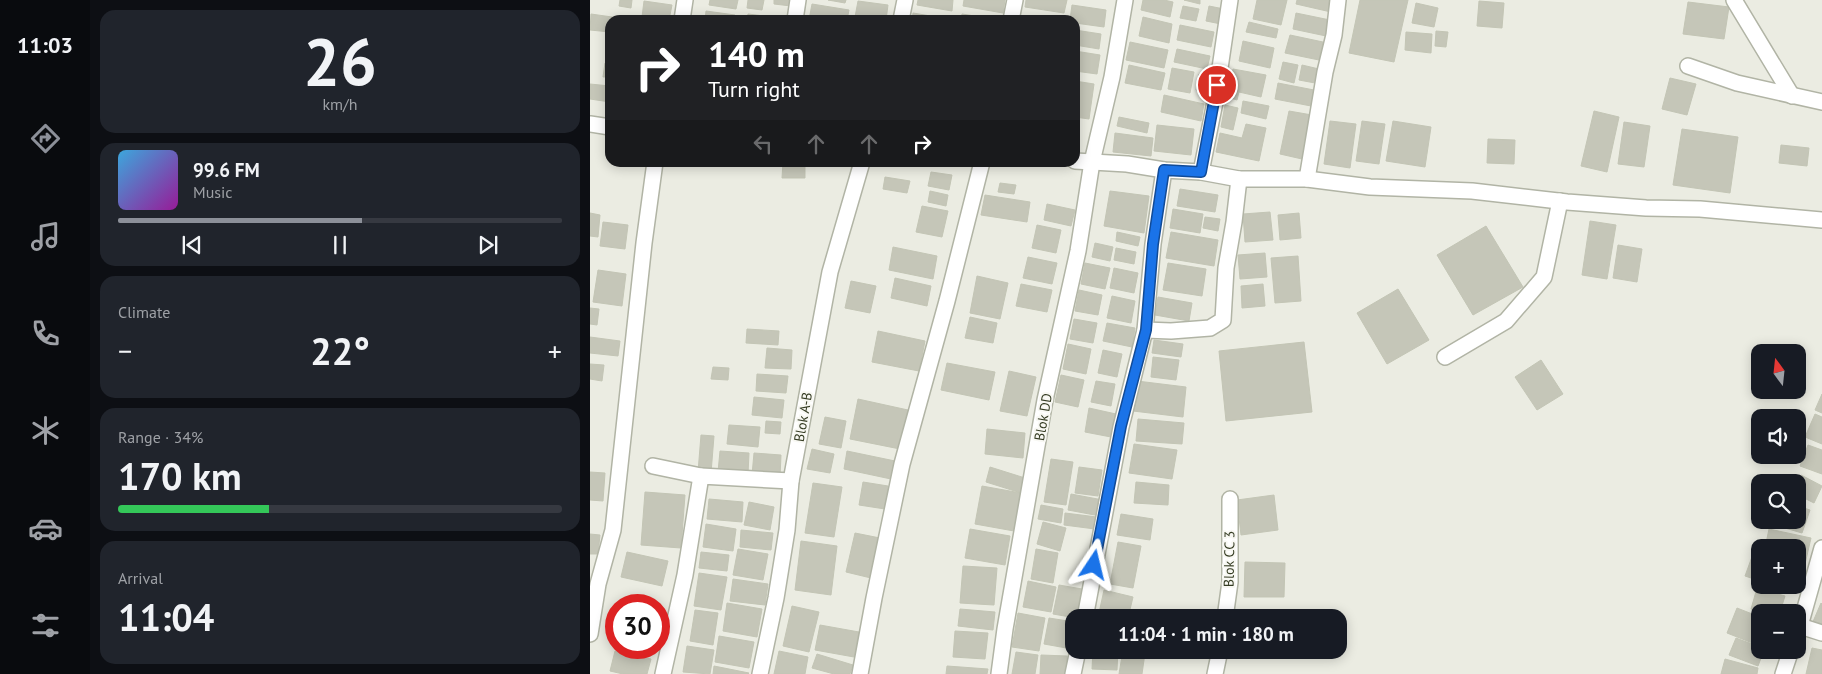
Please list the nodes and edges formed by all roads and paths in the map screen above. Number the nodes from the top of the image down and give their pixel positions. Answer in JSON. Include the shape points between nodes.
{"nodes":[{"id":1,"x":685,"y":0,"type":"edge"},
{"id":2,"x":798,"y":0,"type":"edge"},
{"id":3,"x":905,"y":0,"type":"edge"},
{"id":4,"x":1015,"y":0,"type":"edge"},
{"id":5,"x":1124,"y":0,"type":"edge"},
{"id":6,"x":1230,"y":0,"type":"edge"},
{"id":7,"x":1338,"y":0,"type":"edge"},
{"id":8,"x":1734,"y":0,"type":"edge"},
{"id":9,"x":683,"y":15,"type":"edge"},
{"id":10,"x":796,"y":15,"type":"edge"},
{"id":11,"x":902,"y":15,"type":"edge"},
{"id":12,"x":1012,"y":15,"type":"edge"},
{"id":13,"x":1688,"y":66,"type":"dead end"},
{"id":14,"x":1792,"y":96,"type":"junction"},
{"id":15,"x":1822,"y":102,"type":"edge"},
{"id":16,"x":590,"y":124,"type":"edge"},
{"id":17,"x":605,"y":126,"type":"edge"},
{"id":18,"x":1080,"y":161,"type":"edge"},
{"id":19,"x":1092,"y":162,"type":"junction"},
{"id":20,"x":654,"y":167,"type":"edge"},
{"id":21,"x":861,"y":167,"type":"edge"},
{"id":22,"x":981,"y":167,"type":"edge"},
{"id":23,"x":1164,"y":170,"type":"junction"},
{"id":24,"x":1201,"y":172,"type":"junction"},
{"id":25,"x":1239,"y":179,"type":"junction"},
{"id":26,"x":1307,"y":179,"type":"junction"},
{"id":27,"x":1560,"y":201,"type":"junction"},
{"id":28,"x":1822,"y":220,"type":"edge"},
{"id":29,"x":1146,"y":330,"type":"junction"},
{"id":30,"x":1445,"y":357,"type":"dead end"},
{"id":31,"x":653,"y":466,"type":"dead end"},
{"id":32,"x":701,"y":476,"type":"junction"},
{"id":33,"x":791,"y":481,"type":"junction"},
{"id":34,"x":1230,"y":499,"type":"dead end"},
{"id":35,"x":1822,"y":548,"type":"edge"},
{"id":36,"x":1806,"y":605,"type":"edge"},
{"id":37,"x":1087,"y":609,"type":"edge"},
{"id":38,"x":1226,"y":609,"type":"edge"},
{"id":39,"x":1806,"y":631,"type":"edge"},
{"id":40,"x":1822,"y":633,"type":"edge"},
{"id":41,"x":590,"y":634,"type":"edge"},
{"id":42,"x":1076,"y":659,"type":"edge"},
{"id":43,"x":1218,"y":659,"type":"edge"},
{"id":44,"x":1788,"y":659,"type":"edge"},
{"id":45,"x":664,"y":674,"type":"edge"},
{"id":46,"x":760,"y":674,"type":"edge"},
{"id":47,"x":860,"y":674,"type":"edge"},
{"id":48,"x":999,"y":674,"type":"edge"},
{"id":49,"x":1074,"y":674,"type":"edge"},
{"id":50,"x":1216,"y":674,"type":"edge"},
{"id":51,"x":1783,"y":674,"type":"edge"}],
"edges":[{"from":1,"to":9,"type":"street"},
{"from":2,"to":10,"type":"street"},
{"from":3,"to":11,"type":"street"},
{"from":4,"to":12,"type":"street"},
{"from":5,"to":19,"type":"street","name":"Blok DD","via":[[1112,77]]},
{"from":6,"to":24,"type":"street"},
{"from":7,"to":26,"type":"street"},
{"from":8,"to":14,"type":"street"},
{"from":13,"to":14,"type":"street","via":[[1737,83]]},
{"from":14,"to":15,"type":"street"},
{"from":16,"to":17,"type":"street"},
{"from":18,"to":19,"type":"street"},
{"from":19,"to":23,"type":"street"},
{"from":19,"to":48,"type":"street","name":"Blok DD","via":[[1078,251],[1045,400]]},
{"from":20,"to":41,"type":"street","via":[[612,530],[598,584]]},
{"from":21,"to":33,"type":"street","name":"Blok A-B","via":[[830,272]]},
{"from":22,"to":47,"type":"street","via":[[902,464]]},
{"from":23,"to":24,"type":"street"},
{"from":23,"to":29,"type":"street","via":[[1153,244]]},
{"from":24,"to":25,"type":"street"},
{"from":25,"to":26,"type":"street"},
{"from":25,"to":29,"type":"street","via":[[1226,268],[1223,320],[1210,328]]},
{"from":26,"to":27,"type":"street","via":[[1370,187],[1472,191]]},
{"from":27,"to":28,"type":"street"},
{"from":27,"to":30,"type":"street","via":[[1544,277],[1506,321]]},
{"from":29,"to":37,"type":"street","via":[[1121,426]]},
{"from":31,"to":32,"type":"street"},
{"from":32,"to":33,"type":"street"},
{"from":32,"to":45,"type":"street"},
{"from":33,"to":46,"type":"street","name":"Blok A-B","via":[[787,530]]},
{"from":34,"to":38,"type":"street","name":"Blok CC 3","via":[[1230,582]]},
{"from":35,"to":36,"type":"street"},
{"from":39,"to":40,"type":"street"},
{"from":42,"to":49,"type":"street"},
{"from":43,"to":50,"type":"street"},
{"from":44,"to":51,"type":"street"}]}
